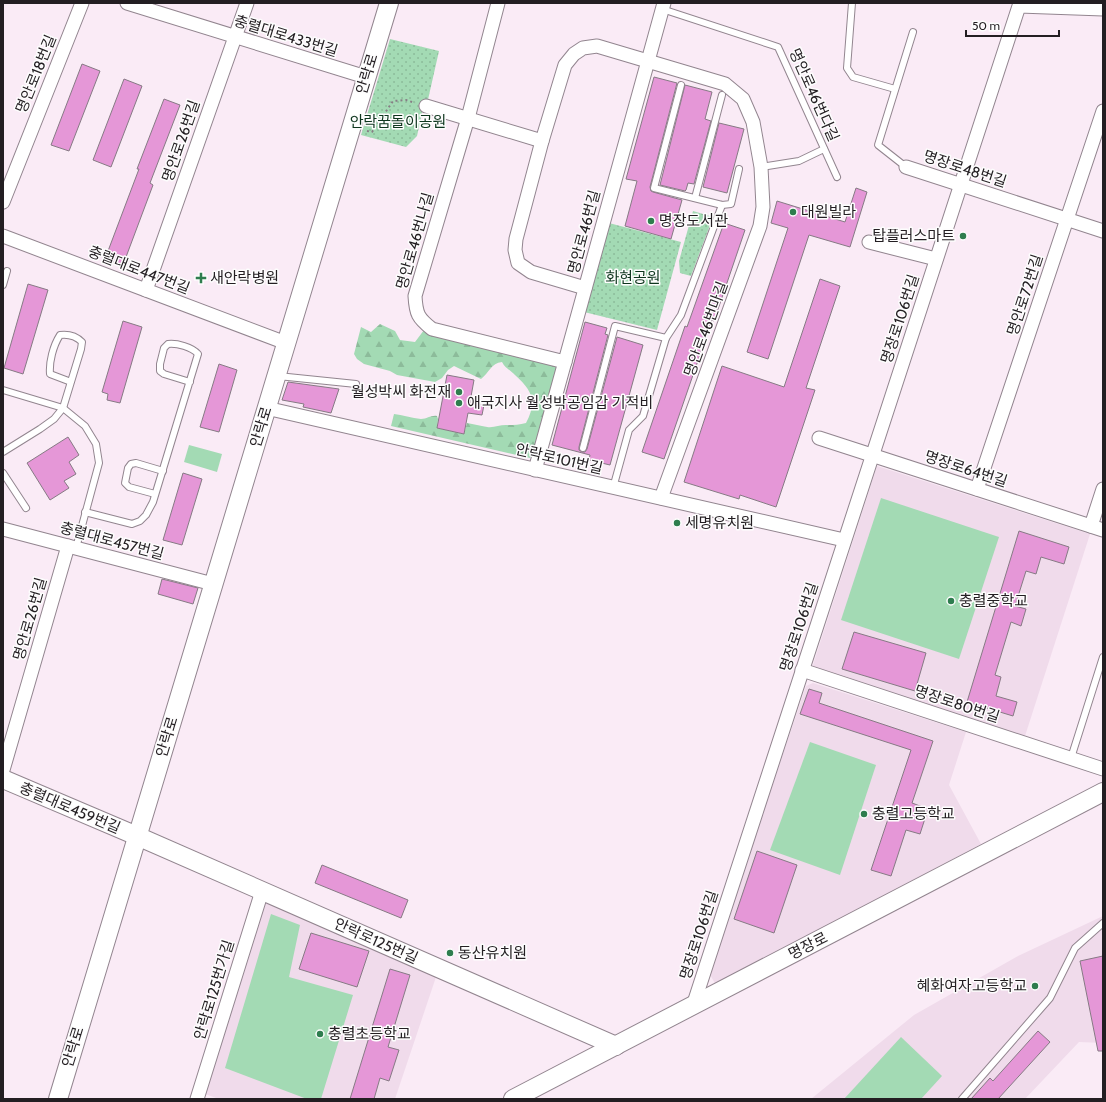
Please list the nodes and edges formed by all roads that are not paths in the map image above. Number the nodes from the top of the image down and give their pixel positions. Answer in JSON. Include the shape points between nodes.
{"nodes":[{"id":1,"x":82,"y":3,"type":"edge"},
{"id":2,"x":127,"y":3,"type":"edge"},
{"id":3,"x":247,"y":3,"type":"edge"},
{"id":4,"x":389,"y":3,"type":"edge"},
{"id":5,"x":498,"y":3,"type":"edge"},
{"id":6,"x":852,"y":3,"type":"edge"},
{"id":7,"x":663,"y":6,"type":"edge"},
{"id":8,"x":1103,"y":9,"type":"edge"},
{"id":9,"x":913,"y":32,"type":"dead end"},
{"id":10,"x":235,"y":36,"type":"junction"},
{"id":11,"x":648,"y":62,"type":"junction"},
{"id":12,"x":366,"y":77,"type":"junction"},
{"id":13,"x":681,"y":85,"type":"dead end"},
{"id":14,"x":896,"y":89,"type":"junction"},
{"id":15,"x":722,"y":95,"type":"dead end"},
{"id":16,"x":426,"y":106,"type":"road end"},
{"id":17,"x":1103,"y":111,"type":"edge"},
{"id":18,"x":468,"y":118,"type":"junction"},
{"id":19,"x":542,"y":141,"type":"junction"},
{"id":20,"x":824,"y":150,"type":"junction"},
{"id":21,"x":761,"y":167,"type":"junction"},
{"id":22,"x":906,"y":167,"type":"joint"},
{"id":23,"x":739,"y":169,"type":"dead end"},
{"id":24,"x":837,"y":177,"type":"dead end"},
{"id":25,"x":960,"y":185,"type":"junction"},
{"id":26,"x":695,"y":198,"type":"junction"},
{"id":27,"x":3,"y":202,"type":"edge"},
{"id":28,"x":722,"y":205,"type":"junction"},
{"id":29,"x":1067,"y":219,"type":"junction"},
{"id":30,"x":1103,"y":230,"type":"edge"},
{"id":31,"x":3,"y":236,"type":"edge"},
{"id":32,"x":869,"y":242,"type":"dead end"},
{"id":33,"x":936,"y":259,"type":"junction"},
{"id":34,"x":7,"y":271,"type":"dead end"},
{"id":35,"x":3,"y":285,"type":"edge"},
{"id":36,"x":585,"y":288,"type":"junction"},
{"id":37,"x":146,"y":290,"type":"junction"},
{"id":38,"x":666,"y":338,"type":"junction"},
{"id":39,"x":286,"y":344,"type":"junction"},
{"id":40,"x":565,"y":362,"type":"junction"},
{"id":41,"x":276,"y":376,"type":"junction"},
{"id":42,"x":71,"y":382,"type":"junction"},
{"id":43,"x":190,"y":382,"type":"junction"},
{"id":44,"x":356,"y":384,"type":"dead end"},
{"id":45,"x":3,"y":390,"type":"edge"},
{"id":46,"x":63,"y":408,"type":"junction"},
{"id":47,"x":266,"y":408,"type":"junction"},
{"id":48,"x":819,"y":438,"type":"dead end"},
{"id":49,"x":583,"y":448,"type":"dead end"},
{"id":50,"x":3,"y":452,"type":"edge"},
{"id":51,"x":872,"y":455,"type":"junction"},
{"id":52,"x":535,"y":470,"type":"junction"},
{"id":53,"x":163,"y":471,"type":"junction"},
{"id":54,"x":3,"y":473,"type":"edge"},
{"id":55,"x":613,"y":488,"type":"junction"},
{"id":56,"x":977,"y":489,"type":"junction"},
{"id":57,"x":1103,"y":489,"type":"edge"},
{"id":58,"x":155,"y":494,"type":"junction"},
{"id":59,"x":661,"y":498,"type":"junction"},
{"id":60,"x":26,"y":508,"type":"dead end"},
{"id":61,"x":85,"y":512,"type":"junction"},
{"id":62,"x":3,"y":528,"type":"edge"},
{"id":63,"x":1097,"y":528,"type":"edge"},
{"id":64,"x":844,"y":540,"type":"junction"},
{"id":65,"x":72,"y":546,"type":"junction"},
{"id":66,"x":214,"y":584,"type":"junction"},
{"id":67,"x":1103,"y":657,"type":"edge"},
{"id":68,"x":802,"y":670,"type":"junction"},
{"id":69,"x":1071,"y":758,"type":"junction"},
{"id":70,"x":3,"y":770,"type":"edge"},
{"id":71,"x":1103,"y":770,"type":"edge"},
{"id":72,"x":3,"y":779,"type":"edge"},
{"id":73,"x":1103,"y":792,"type":"edge"},
{"id":74,"x":137,"y":836,"type":"junction"},
{"id":75,"x":262,"y":891,"type":"junction"},
{"id":76,"x":1103,"y":923,"type":"edge"},
{"id":77,"x":692,"y":1006,"type":"junction"},
{"id":78,"x":616,"y":1046,"type":"junction"},
{"id":79,"x":58,"y":1099,"type":"edge"},
{"id":80,"x":197,"y":1099,"type":"edge"},
{"id":81,"x":513,"y":1099,"type":"edge"},
{"id":82,"x":962,"y":1099,"type":"edge"}],
"edges":[{"from":1,"to":27,"type":"street","name":"명안로18번길"},
{"from":2,"to":10,"type":"street","name":"충렬대로433번길"},
{"from":3,"to":10,"type":"street","name":"명안로26번길"},
{"from":4,"to":12,"type":"main road","name":"안락로"},
{"from":5,"to":18,"type":"street","name":"명안로46번나길"},
{"from":6,"to":14,"type":"lane","via":[[847,68],[853,77]]},
{"from":7,"to":11,"type":"street","name":"명안로46번길"},
{"from":7,"to":20,"type":"lane","name":"명안로46번다길","via":[[778,47]]},
{"from":8,"to":25,"type":"street","name":"명장로106번길","via":[[1019,6]]},
{"from":9,"to":14,"type":"lane","name":"명장로48번길"},
{"from":10,"to":12,"type":"street","name":"충렬대로433번길"},
{"from":10,"to":37,"type":"street","name":"명안로26번길"},
{"from":11,"to":19,"type":"street","name":"명안로46번마길","via":[[597,46],[583,48],[574,54],[565,65]]},
{"from":11,"to":21,"type":"street","name":"명안로46번마길","via":[[725,84],[743,99],[753,122]]},
{"from":11,"to":36,"type":"street","name":"명안로46번길"},
{"from":12,"to":39,"type":"main road","name":"안락로"},
{"from":13,"to":26,"type":"lane","via":[[654,188]]},
{"from":14,"to":22,"type":"lane","name":"명장로48번길","via":[[878,145]]},
{"from":15,"to":26,"type":"lane"},
{"from":16,"to":18,"type":"street"},
{"from":17,"to":29,"type":"street","name":"명안로72번길"},
{"from":18,"to":19,"type":"street"},
{"from":18,"to":40,"type":"street","name":"명안로46번나길","via":[[415,296],[416,310],[421,320],[432,329]]},
{"from":19,"to":36,"type":"street","name":"명안로46번마길","via":[[516,239],[518,263],[531,272]]},
{"from":20,"to":21,"type":"lane","via":[[799,160]]},
{"from":20,"to":24,"type":"lane","name":"명안로46번다길"},
{"from":21,"to":59,"type":"street","name":"명안로46번마길","via":[[763,207],[760,226]]},
{"from":22,"to":25,"type":"street","name":"명장로48번길"},
{"from":23,"to":28,"type":"lane","via":[[731,204]]},
{"from":25,"to":29,"type":"street","name":"명장로48번길"},
{"from":25,"to":33,"type":"street","name":"명장로106번길"},
{"from":26,"to":28,"type":"lane"},
{"from":28,"to":38,"type":"lane","via":[[681,315]]},
{"from":29,"to":30,"type":"street","name":"명장로48번길"},
{"from":29,"to":56,"type":"street","name":"명안로72번길"},
{"from":31,"to":37,"type":"street","name":"충렬대로447번길"},
{"from":32,"to":33,"type":"street","name":"명장로106번길"},
{"from":33,"to":51,"type":"street","name":"명장로106번길"},
{"from":34,"to":35,"type":"lane"},
{"from":36,"to":40,"type":"street","name":"명안로46번길"},
{"from":37,"to":39,"type":"street","name":"충렬대로447번길"},
{"from":38,"to":49,"type":"lane","via":[[615,326]]},
{"from":38,"to":55,"type":"lane","via":[[643,416],[629,430]]},
{"from":39,"to":41,"type":"main road","name":"안락로"},
{"from":40,"to":52,"type":"street","name":"명안로46번길"},
{"from":41,"to":44,"type":"lane"},
{"from":41,"to":47,"type":"main road","name":"안락로"},
{"from":42,"to":42,"type":"lane","via":[[82,342],[66,334],[60,335],[49,367],[50,374]]},
{"from":42,"to":46,"type":"lane"},
{"from":43,"to":43,"type":"lane","via":[[198,354],[194,350],[168,344],[164,348],[160,370],[164,374]]},
{"from":43,"to":53,"type":"lane"},
{"from":45,"to":46,"type":"lane"},
{"from":46,"to":50,"type":"lane","via":[[54,419]]},
{"from":46,"to":61,"type":"lane","via":[[85,426],[96,444],[99,463]]},
{"from":47,"to":52,"type":"street","name":"안락로101번길"},
{"from":47,"to":66,"type":"main road","name":"안락로"},
{"from":48,"to":51,"type":"street","name":"명장로64번길"},
{"from":51,"to":56,"type":"street","name":"명장로64번길"},
{"from":51,"to":64,"type":"street","name":"명장로106번길"},
{"from":52,"to":55,"type":"street","name":"안락로101번길"},
{"from":53,"to":58,"type":"lane"},
{"from":53,"to":58,"type":"lane","via":[[136,463],[128,468],[125,483],[129,487]]},
{"from":54,"to":60,"type":"lane"},
{"from":55,"to":59,"type":"street","name":"안락로101번길"},
{"from":56,"to":63,"type":"street","name":"명장로64번길"},
{"from":57,"to":63,"type":"street"},
{"from":58,"to":61,"type":"lane","via":[[146,515],[132,524]]},
{"from":59,"to":64,"type":"street","name":"안락로101번길"},
{"from":61,"to":65,"type":"lane"},
{"from":62,"to":65,"type":"street","name":"충렬대로457번길"},
{"from":64,"to":68,"type":"street","name":"명장로106번길"},
{"from":65,"to":66,"type":"street","name":"충렬대로457번길"},
{"from":65,"to":70,"type":"street","name":"명안로26번길"},
{"from":66,"to":74,"type":"main road","name":"안락로"},
{"from":67,"to":69,"type":"lane"},
{"from":68,"to":69,"type":"street","name":"명장로80번길"},
{"from":68,"to":77,"type":"street","name":"명장로106번길"},
{"from":69,"to":71,"type":"street","name":"명장로80번길"},
{"from":72,"to":74,"type":"main road","name":"충렬대로459번길"},
{"from":73,"to":77,"type":"main road","name":"명장로"},
{"from":74,"to":75,"type":"main road","name":"안락로125번길"},
{"from":74,"to":79,"type":"main road","name":"안락로"},
{"from":75,"to":78,"type":"main road","name":"안락로125번길"},
{"from":75,"to":80,"type":"street","name":"안락로125번가길"},
{"from":76,"to":82,"type":"lane","via":[[1075,948],[1050,998]]},
{"from":77,"to":78,"type":"main road","name":"명장로"},
{"from":78,"to":81,"type":"main road","name":"명장로"}]}
